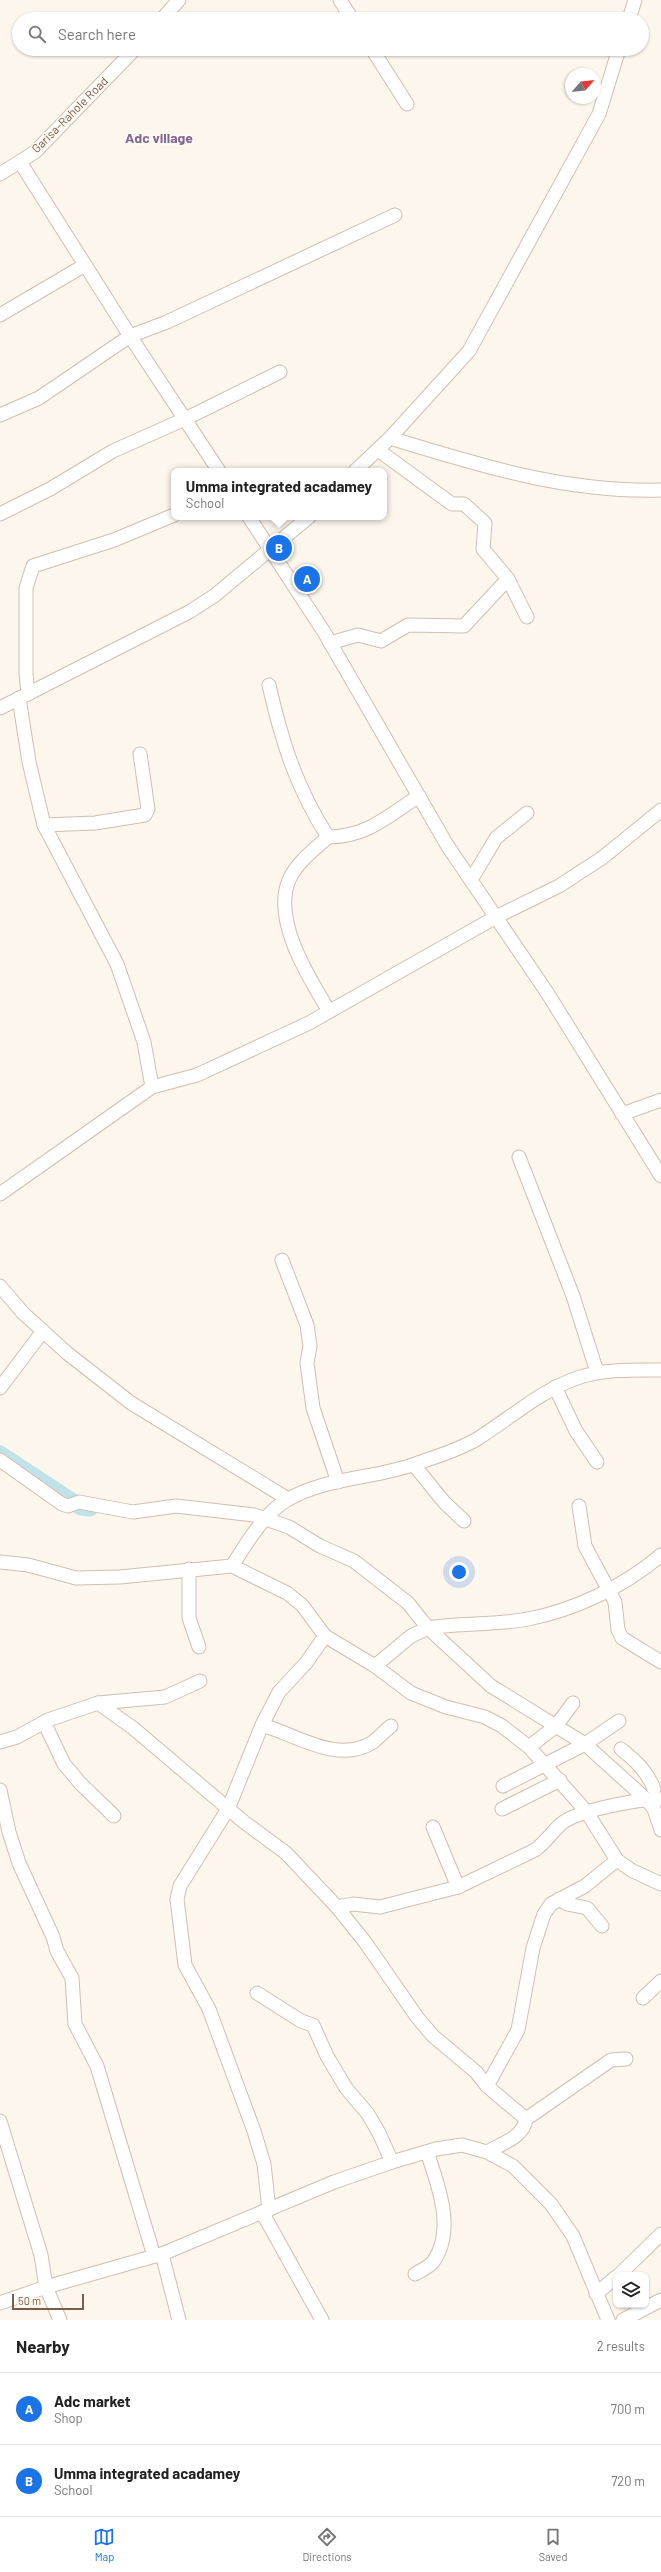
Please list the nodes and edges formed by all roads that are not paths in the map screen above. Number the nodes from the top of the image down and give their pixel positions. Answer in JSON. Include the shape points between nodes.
{"nodes":[{"id":1,"x":179,"y":0,"type":"edge"},
{"id":2,"x":340,"y":0,"type":"edge"},
{"id":3,"x":635,"y":0,"type":"edge"},
{"id":4,"x":168,"y":12,"type":"edge"},
{"id":5,"x":348,"y":12,"type":"edge"},
{"id":6,"x":631,"y":12,"type":"edge"},
{"id":7,"x":128,"y":56,"type":"edge"},
{"id":8,"x":376,"y":56,"type":"edge"},
{"id":9,"x":617,"y":56,"type":"edge"},
{"id":10,"x":407,"y":104,"type":"dead end"},
{"id":11,"x":20,"y":162,"type":"junction"},
{"id":12,"x":0,"y":174,"type":"edge"},
{"id":13,"x":395,"y":215,"type":"dead end"},
{"id":14,"x":85,"y":264,"type":"junction"},
{"id":15,"x":0,"y":315,"type":"edge"},
{"id":16,"x":130,"y":336,"type":"junction"},
{"id":17,"x":280,"y":372,"type":"dead end"},
{"id":18,"x":0,"y":415,"type":"edge"},
{"id":19,"x":185,"y":419,"type":"junction"},
{"id":20,"x":390,"y":438,"type":"junction"},
{"id":21,"x":378,"y":450,"type":"junction"},
{"id":22,"x":217,"y":468,"type":"edge"},
{"id":23,"x":358,"y":468,"type":"edge"},
{"id":24,"x":661,"y":490,"type":"edge"},
{"id":25,"x":0,"y":514,"type":"edge"},
{"id":26,"x":171,"y":516,"type":"edge"},
{"id":27,"x":251,"y":520,"type":"edge"},
{"id":28,"x":305,"y":520,"type":"edge"},
{"id":29,"x":270,"y":550,"type":"junction"},
{"id":30,"x":508,"y":579,"type":"junction"},
{"id":31,"x":527,"y":617,"type":"dead end"},
{"id":32,"x":330,"y":643,"type":"junction"},
{"id":33,"x":270,"y":685,"type":"dead end"},
{"id":34,"x":24,"y":696,"type":"junction"},
{"id":35,"x":0,"y":708,"type":"edge"},
{"id":36,"x":140,"y":754,"type":"dead end"},
{"id":37,"x":419,"y":796,"type":"junction"},
{"id":38,"x":661,"y":810,"type":"edge"},
{"id":39,"x":527,"y":813,"type":"dead end"},
{"id":40,"x":44,"y":825,"type":"junction"},
{"id":41,"x":328,"y":837,"type":"junction"},
{"id":42,"x":471,"y":880,"type":"junction"},
{"id":43,"x":496,"y":917,"type":"junction"},
{"id":44,"x":329,"y":1011,"type":"junction"},
{"id":45,"x":152,"y":1086,"type":"junction"},
{"id":46,"x":661,"y":1100,"type":"edge"},
{"id":47,"x":622,"y":1114,"type":"junction"},
{"id":48,"x":519,"y":1157,"type":"dead end"},
{"id":49,"x":661,"y":1176,"type":"edge"},
{"id":50,"x":0,"y":1194,"type":"edge"},
{"id":51,"x":282,"y":1260,"type":"dead end"},
{"id":52,"x":0,"y":1286,"type":"edge"},
{"id":53,"x":43,"y":1331,"type":"junction"},
{"id":54,"x":661,"y":1370,"type":"edge"},
{"id":55,"x":597,"y":1372,"type":"junction"},
{"id":56,"x":555,"y":1387,"type":"junction"},
{"id":57,"x":0,"y":1388,"type":"edge"},
{"id":58,"x":0,"y":1460,"type":"edge"},
{"id":59,"x":597,"y":1462,"type":"dead end"},
{"id":60,"x":414,"y":1465,"type":"junction"},
{"id":61,"x":338,"y":1482,"type":"junction"},
{"id":62,"x":288,"y":1499,"type":"junction"},
{"id":63,"x":579,"y":1506,"type":"dead end"},
{"id":64,"x":267,"y":1520,"type":"junction"},
{"id":65,"x":464,"y":1521,"type":"dead end"},
{"id":66,"x":661,"y":1555,"type":"edge"},
{"id":67,"x":0,"y":1562,"type":"edge"},
{"id":68,"x":232,"y":1566,"type":"junction"},
{"id":69,"x":189,"y":1569,"type":"junction"},
{"id":70,"x":609,"y":1590,"type":"junction"},
{"id":71,"x":428,"y":1628,"type":"junction"},
{"id":72,"x":325,"y":1636,"type":"junction"},
{"id":73,"x":199,"y":1647,"type":"dead end"},
{"id":74,"x":661,"y":1662,"type":"edge"},
{"id":75,"x":375,"y":1666,"type":"junction"},
{"id":76,"x":200,"y":1681,"type":"dead end"},
{"id":77,"x":98,"y":1703,"type":"junction"},
{"id":78,"x":573,"y":1704,"type":"dead end"},
{"id":79,"x":44,"y":1722,"type":"junction"},
{"id":80,"x":619,"y":1722,"type":"dead end"},
{"id":81,"x":262,"y":1725,"type":"junction"},
{"id":82,"x":392,"y":1726,"type":"dead end"},
{"id":83,"x":556,"y":1726,"type":"junction"},
{"id":84,"x":0,"y":1742,"type":"edge"},
{"id":85,"x":584,"y":1744,"type":"junction"},
{"id":86,"x":529,"y":1747,"type":"junction"},
{"id":87,"x":621,"y":1749,"type":"dead end"},
{"id":88,"x":546,"y":1764,"type":"junction"},
{"id":89,"x":661,"y":1777,"type":"edge"},
{"id":90,"x":560,"y":1780,"type":"junction"},
{"id":91,"x":503,"y":1786,"type":"dead end"},
{"id":92,"x":0,"y":1790,"type":"edge"},
{"id":93,"x":654,"y":1797,"type":"edge"},
{"id":94,"x":228,"y":1809,"type":"junction"},
{"id":95,"x":502,"y":1809,"type":"dead end"},
{"id":96,"x":586,"y":1811,"type":"junction"},
{"id":97,"x":114,"y":1816,"type":"dead end"},
{"id":98,"x":432,"y":1827,"type":"dead end"},
{"id":99,"x":661,"y":1830,"type":"edge"},
{"id":100,"x":617,"y":1860,"type":"junction"},
{"id":101,"x":661,"y":1884,"type":"edge"},
{"id":102,"x":458,"y":1887,"type":"junction"},
{"id":103,"x":559,"y":1899,"type":"junction"},
{"id":104,"x":337,"y":1907,"type":"junction"},
{"id":105,"x":602,"y":1926,"type":"dead end"},
{"id":106,"x":661,"y":1981,"type":"edge"},
{"id":107,"x":257,"y":1993,"type":"dead end"},
{"id":108,"x":643,"y":1998,"type":"dead end"},
{"id":109,"x":626,"y":2059,"type":"dead end"},
{"id":110,"x":487,"y":2086,"type":"junction"},
{"id":111,"x":526,"y":2119,"type":"junction"},
{"id":112,"x":0,"y":2121,"type":"edge"},
{"id":113,"x":427,"y":2152,"type":"junction"},
{"id":114,"x":487,"y":2152,"type":"junction"},
{"id":115,"x":392,"y":2162,"type":"junction"},
{"id":116,"x":265,"y":2211,"type":"junction"},
{"id":117,"x":661,"y":2234,"type":"edge"},
{"id":118,"x":158,"y":2255,"type":"junction"},
{"id":119,"x":622,"y":2272,"type":"edge"},
{"id":120,"x":415,"y":2274,"type":"dead end"},
{"id":121,"x":613,"y":2280,"type":"edge"},
{"id":122,"x":46,"y":2287,"type":"junction"},
{"id":123,"x":596,"y":2294,"type":"junction"},
{"id":124,"x":661,"y":2300,"type":"edge"},
{"id":125,"x":0,"y":2303,"type":"edge"},
{"id":126,"x":60,"y":2320,"type":"edge"},
{"id":127,"x":179,"y":2320,"type":"edge"},
{"id":128,"x":322,"y":2320,"type":"edge"},
{"id":129,"x":608,"y":2320,"type":"edge"},
{"id":130,"x":623,"y":2320,"type":"edge"}],
"edges":[{"from":1,"to":4,"type":"street"},
{"from":2,"to":5,"type":"street"},
{"from":3,"to":6,"type":"street"},
{"from":7,"to":11,"type":"street","name":"Garisa-Rahole Road","via":[[35,152]]},
{"from":8,"to":10,"type":"street"},
{"from":9,"to":20,"type":"street","via":[[599,114],[469,351]]},
{"from":11,"to":12,"type":"street","name":"Garisa-Rahole Road"},
{"from":11,"to":14,"type":"street"},
{"from":13,"to":16,"type":"street","via":[[166,322]]},
{"from":14,"to":15,"type":"street"},
{"from":14,"to":16,"type":"street"},
{"from":16,"to":18,"type":"street","via":[[39,398]]},
{"from":16,"to":19,"type":"street"},
{"from":17,"to":19,"type":"street"},
{"from":19,"to":22,"type":"street"},
{"from":19,"to":25,"type":"street","via":[[113,451],[50,489]]},
{"from":20,"to":21,"type":"street"},
{"from":20,"to":24,"type":"street","via":[[542,481],[624,491]]},
{"from":21,"to":23,"type":"street"},
{"from":21,"to":30,"type":"street","via":[[452,504],[464,504],[485,523],[483,549]]},
{"from":26,"to":34,"type":"street","via":[[114,540],[33,566],[26,588]]},
{"from":27,"to":29,"type":"street"},
{"from":28,"to":29,"type":"street"},
{"from":29,"to":32,"type":"street"},
{"from":29,"to":34,"type":"street","via":[[214,596],[189,612]]},
{"from":30,"to":31,"type":"street"},
{"from":30,"to":32,"type":"street","via":[[464,626],[408,625],[381,641],[358,635]]},
{"from":32,"to":37,"type":"street"},
{"from":33,"to":41,"type":"street","via":[[282,743],[302,792]]},
{"from":34,"to":35,"type":"street"},
{"from":34,"to":40,"type":"street","via":[[29,762]]},
{"from":36,"to":40,"type":"street","via":[[148,809],[146,815],[95,824]]},
{"from":37,"to":41,"type":"street","via":[[360,833],[346,837]]},
{"from":37,"to":42,"type":"street"},
{"from":38,"to":43,"type":"street","via":[[576,876]]},
{"from":39,"to":42,"type":"street","via":[[496,838]]},
{"from":40,"to":45,"type":"street","via":[[117,964],[144,1042]]},
{"from":41,"to":44,"type":"street","via":[[297,869],[289,880],[285,895],[294,944],[306,974]]},
{"from":42,"to":43,"type":"street"},
{"from":43,"to":44,"type":"street"},
{"from":43,"to":47,"type":"street","via":[[548,994]]},
{"from":44,"to":45,"type":"street","via":[[197,1075]]},
{"from":45,"to":50,"type":"street"},
{"from":46,"to":47,"type":"street"},
{"from":47,"to":49,"type":"street"},
{"from":48,"to":55,"type":"street","via":[[573,1296]]},
{"from":51,"to":61,"type":"street","via":[[307,1325],[310,1346],[307,1363],[313,1408]]},
{"from":52,"to":53,"type":"street","via":[[23,1313]]},
{"from":53,"to":57,"type":"street"},
{"from":53,"to":62,"type":"street","via":[[131,1403]]},
{"from":54,"to":55,"type":"street"},
{"from":55,"to":56,"type":"street"},
{"from":56,"to":59,"type":"street","via":[[576,1431]]},
{"from":56,"to":60,"type":"street","via":[[475,1440]]},
{"from":58,"to":64,"type":"street","via":[[68,1506],[79,1502],[133,1512],[176,1506],[254,1515]]},
{"from":60,"to":61,"type":"street","via":[[361,1479]]},
{"from":60,"to":65,"type":"street","via":[[444,1502]]},
{"from":61,"to":62,"type":"street"},
{"from":62,"to":64,"type":"street","via":[[276,1507]]},
{"from":63,"to":70,"type":"street","via":[[586,1546]]},
{"from":64,"to":68,"type":"street","via":[[253,1533]]},
{"from":64,"to":71,"type":"street","via":[[289,1527],[320,1546],[354,1561],[408,1603]]},
{"from":66,"to":70,"type":"street","via":[[645,1569]]},
{"from":67,"to":69,"type":"street","via":[[28,1565],[76,1578],[120,1577]]},
{"from":68,"to":69,"type":"street"},
{"from":68,"to":72,"type":"street","via":[[294,1598]]},
{"from":69,"to":73,"type":"street","via":[[189,1618]]},
{"from":70,"to":71,"type":"street","via":[[563,1609],[528,1619],[459,1623]]},
{"from":70,"to":74,"type":"street","via":[[622,1638]]},
{"from":71,"to":75,"type":"street","via":[[411,1636]]},
{"from":71,"to":83,"type":"street","via":[[491,1686]]},
{"from":72,"to":75,"type":"street"},
{"from":72,"to":81,"type":"street","via":[[306,1663],[279,1692]]},
{"from":75,"to":86,"type":"street","via":[[411,1693],[446,1707],[485,1717],[502,1726]]},
{"from":76,"to":77,"type":"street","via":[[165,1697]]},
{"from":77,"to":79,"type":"street"},
{"from":77,"to":94,"type":"street","via":[[133,1728]]},
{"from":78,"to":83,"type":"street"},
{"from":79,"to":84,"type":"street","via":[[17,1737]]},
{"from":79,"to":97,"type":"street","via":[[64,1764]]},
{"from":80,"to":85,"type":"street"},
{"from":81,"to":82,"type":"street","via":[[318,1747],[355,1749],[372,1742]]},
{"from":81,"to":94,"type":"street"},
{"from":83,"to":85,"type":"street"},
{"from":83,"to":86,"type":"street"},
{"from":85,"to":88,"type":"street"},
{"from":85,"to":93,"type":"street"},
{"from":86,"to":88,"type":"street"},
{"from":87,"to":93,"type":"street","via":[[638,1762],[649,1776]]},
{"from":88,"to":90,"type":"street"},
{"from":88,"to":91,"type":"street"},
{"from":89,"to":93,"type":"street"},
{"from":90,"to":95,"type":"street"},
{"from":90,"to":96,"type":"street"},
{"from":92,"to":118,"type":"street","via":[[8,1832],[19,1863],[53,1937],[56,1951],[72,1978],[75,2024],[97,2066]]},
{"from":93,"to":96,"type":"street"},
{"from":93,"to":99,"type":"street","via":[[654,1809]]},
{"from":94,"to":104,"type":"street","via":[[286,1853]]},
{"from":94,"to":116,"type":"street","via":[[180,1886],[176,1899],[185,1965],[209,2009],[264,2164]]},
{"from":96,"to":100,"type":"street"},
{"from":96,"to":102,"type":"street","via":[[562,1824],[535,1850]]},
{"from":98,"to":102,"type":"street"},
{"from":100,"to":101,"type":"street","via":[[631,1870]]},
{"from":100,"to":103,"type":"street","via":[[585,1886]]},
{"from":102,"to":104,"type":"street","via":[[380,1908],[353,1904]]},
{"from":103,"to":105,"type":"street","via":[[567,1904],[587,1908]]},
{"from":103,"to":110,"type":"street","via":[[551,1904],[544,1914],[533,1948],[518,2030]]},
{"from":104,"to":110,"type":"street","via":[[365,1942],[417,2017],[433,2036],[476,2072]]},
{"from":106,"to":108,"type":"street"},
{"from":107,"to":115,"type":"street","via":[[301,2021],[313,2025],[327,2056],[346,2088],[368,2114]]},
{"from":109,"to":111,"type":"street","via":[[611,2060]]},
{"from":110,"to":111,"type":"street"},
{"from":111,"to":114,"type":"street","via":[[525,2127],[519,2134]]},
{"from":112,"to":122,"type":"street","via":[[40,2254]]},
{"from":113,"to":114,"type":"street","via":[[462,2145]]},
{"from":113,"to":115,"type":"street"},
{"from":113,"to":120,"type":"street","via":[[441,2194],[443,2241],[432,2263]]},
{"from":114,"to":123,"type":"street","via":[[513,2166],[551,2204],[573,2236]]},
{"from":115,"to":116,"type":"street","via":[[334,2182]]},
{"from":116,"to":118,"type":"street"},
{"from":116,"to":128,"type":"street"},
{"from":117,"to":119,"type":"street"},
{"from":118,"to":122,"type":"street"},
{"from":118,"to":127,"type":"street"},
{"from":121,"to":123,"type":"street"},
{"from":122,"to":125,"type":"street"},
{"from":122,"to":126,"type":"street"},
{"from":123,"to":129,"type":"street"},
{"from":124,"to":130,"type":"street"}]}
